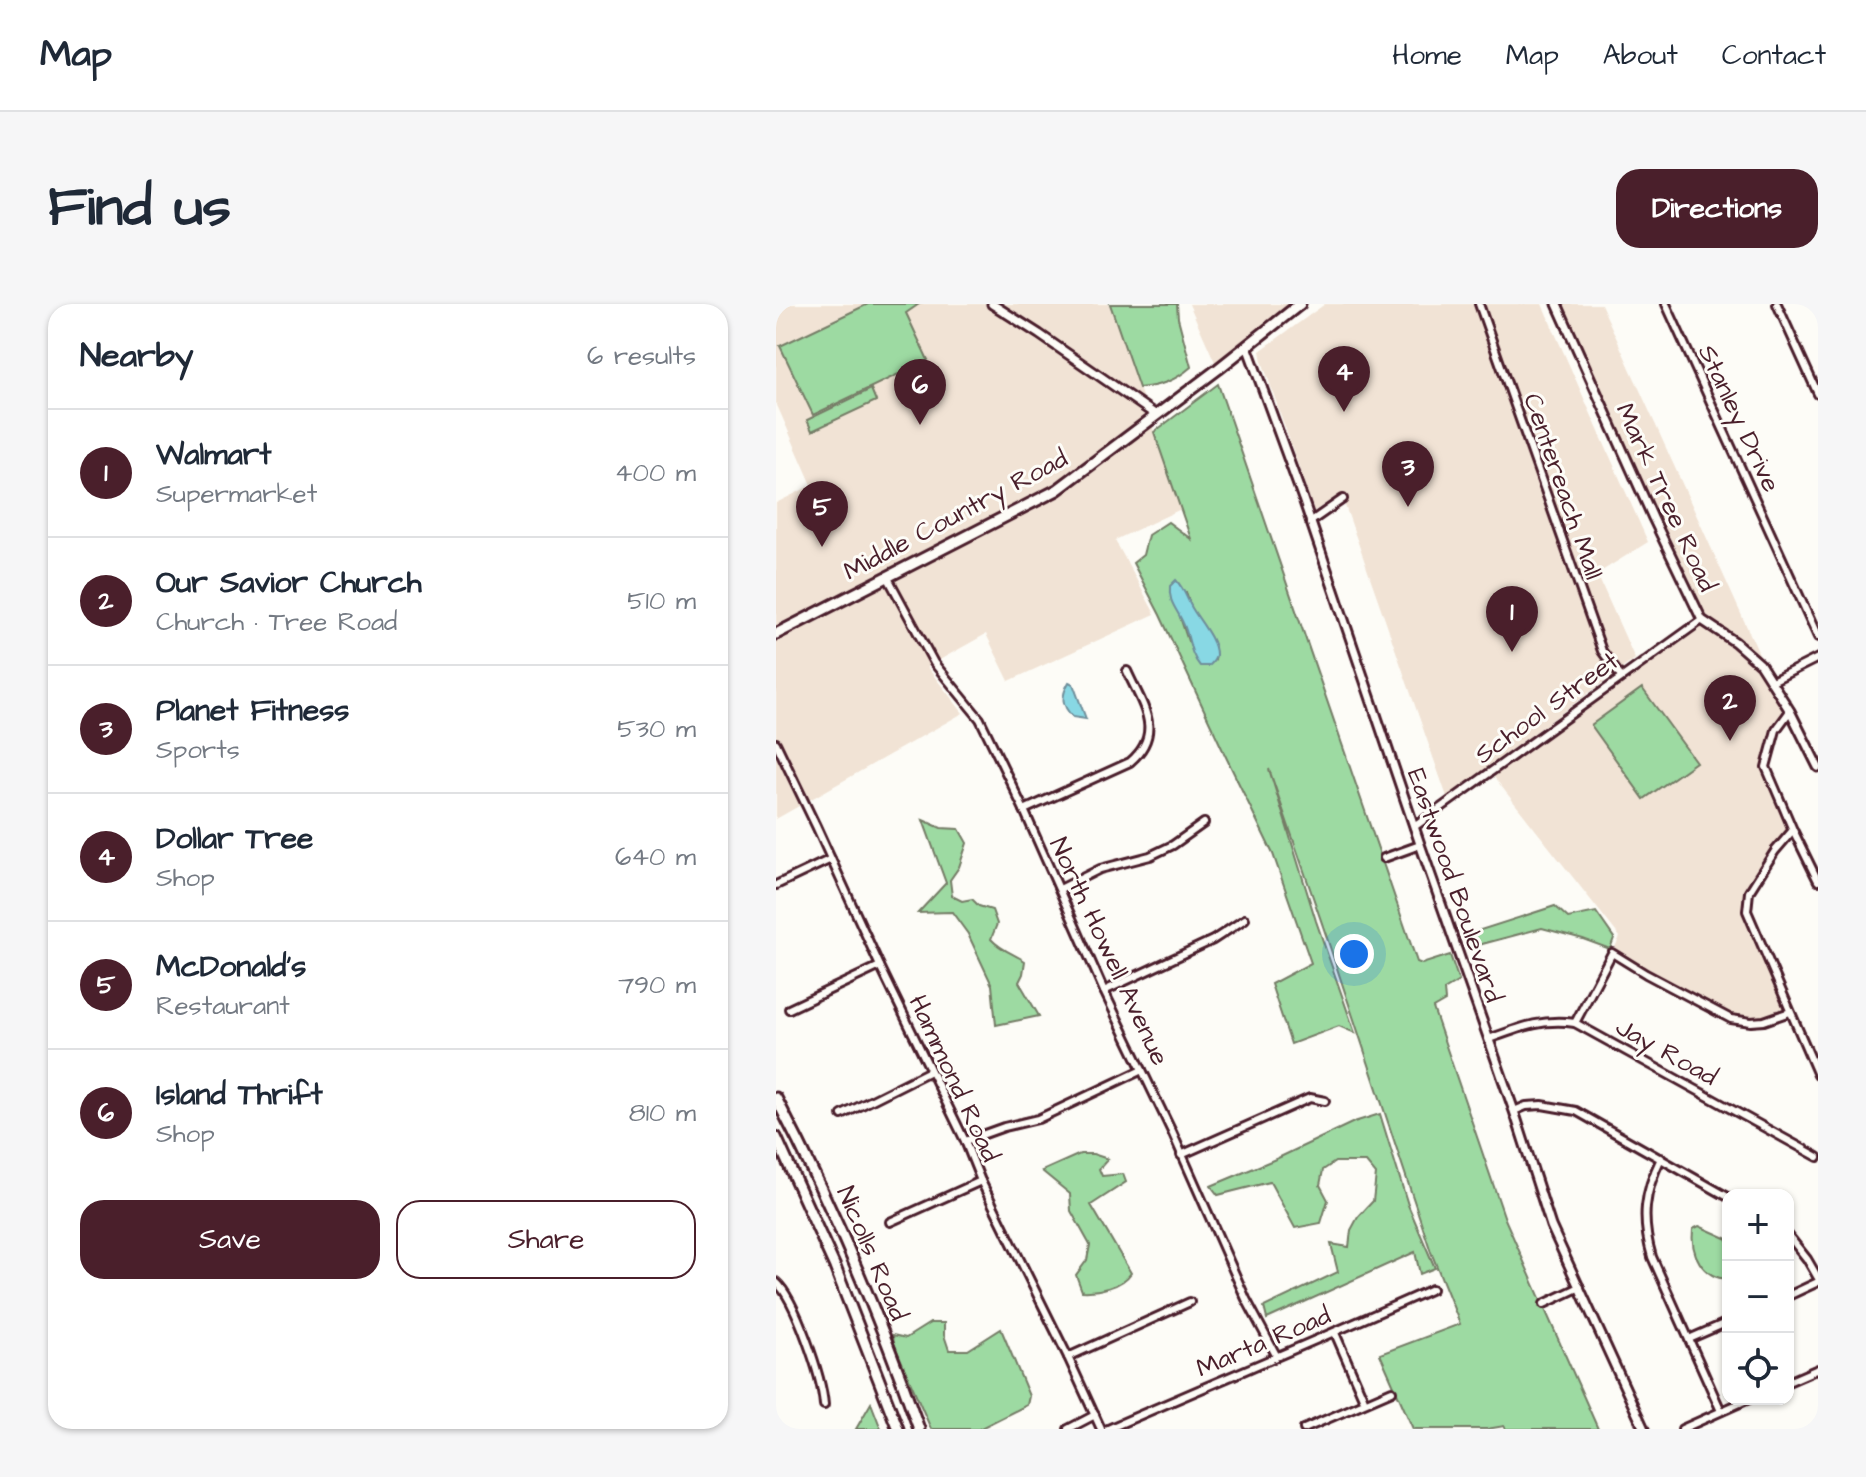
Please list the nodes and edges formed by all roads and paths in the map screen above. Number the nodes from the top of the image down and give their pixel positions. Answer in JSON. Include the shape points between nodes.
{"nodes":[{"id":1,"x":992,"y":304,"type":"edge"},
{"id":2,"x":1300,"y":304,"type":"edge"},
{"id":3,"x":1479,"y":304,"type":"edge"},
{"id":4,"x":1557,"y":304,"type":"edge"},
{"id":5,"x":1666,"y":304,"type":"edge"},
{"id":6,"x":1777,"y":304,"type":"edge"},
{"id":7,"x":1247,"y":346,"type":"junction"},
{"id":8,"x":1818,"y":394,"type":"edge"},
{"id":9,"x":1156,"y":415,"type":"junction"},
{"id":10,"x":1343,"y":499,"type":"dead end"},
{"id":11,"x":1310,"y":522,"type":"junction"},
{"id":12,"x":887,"y":576,"type":"junction"},
{"id":13,"x":1702,"y":620,"type":"junction"},
{"id":14,"x":776,"y":634,"type":"edge"},
{"id":15,"x":1818,"y":637,"type":"edge"},
{"id":16,"x":1818,"y":658,"type":"edge"},
{"id":17,"x":1127,"y":671,"type":"dead end"},
{"id":18,"x":1621,"y":677,"type":"junction"},
{"id":19,"x":1772,"y":681,"type":"junction"},
{"id":20,"x":1790,"y":711,"type":"junction"},
{"id":21,"x":776,"y":743,"type":"edge"},
{"id":22,"x":778,"y":751,"type":"edge"},
{"id":23,"x":1818,"y":767,"type":"edge"},
{"id":24,"x":1024,"y":810,"type":"junction"},
{"id":25,"x":1204,"y":823,"type":"dead end"},
{"id":26,"x":1414,"y":827,"type":"junction"},
{"id":27,"x":1793,"y":830,"type":"junction"},
{"id":28,"x":1420,"y":845,"type":"junction"},
{"id":29,"x":1384,"y":858,"type":"dead end"},
{"id":30,"x":831,"y":859,"type":"junction"},
{"id":31,"x":1818,"y":881,"type":"edge"},
{"id":32,"x":776,"y":885,"type":"edge"},
{"id":33,"x":1060,"y":889,"type":"junction"},
{"id":34,"x":1245,"y":919,"type":"dead end"},
{"id":35,"x":880,"y":966,"type":"junction"},
{"id":36,"x":1104,"y":991,"type":"junction"},
{"id":37,"x":789,"y":1009,"type":"dead end"},
{"id":38,"x":1790,"y":1012,"type":"junction"},
{"id":39,"x":1575,"y":1023,"type":"junction"},
{"id":40,"x":1489,"y":1039,"type":"junction"},
{"id":41,"x":1142,"y":1070,"type":"junction"},
{"id":42,"x":930,"y":1071,"type":"junction"},
{"id":43,"x":1818,"y":1075,"type":"edge"},
{"id":44,"x":776,"y":1098,"type":"edge"},
{"id":45,"x":1325,"y":1101,"type":"dead end"},
{"id":46,"x":1514,"y":1111,"type":"junction"},
{"id":47,"x":842,"y":1115,"type":"dead end"},
{"id":48,"x":776,"y":1137,"type":"edge"},
{"id":49,"x":965,"y":1141,"type":"junction"},
{"id":50,"x":1818,"y":1143,"type":"edge"},
{"id":51,"x":1181,"y":1155,"type":"junction"},
{"id":52,"x":1815,"y":1155,"type":"edge"},
{"id":53,"x":1661,"y":1158,"type":"junction"},
{"id":54,"x":981,"y":1181,"type":"junction"},
{"id":55,"x":1722,"y":1194,"type":"edge"},
{"id":56,"x":890,"y":1222,"type":"dead end"},
{"id":57,"x":1794,"y":1241,"type":"edge"},
{"id":58,"x":1818,"y":1280,"type":"edge"},
{"id":59,"x":776,"y":1282,"type":"edge"},
{"id":60,"x":1580,"y":1287,"type":"junction"},
{"id":61,"x":1432,"y":1289,"type":"dead end"},
{"id":62,"x":1794,"y":1293,"type":"edge"},
{"id":63,"x":1190,"y":1302,"type":"dead end"},
{"id":64,"x":1544,"y":1304,"type":"dead end"},
{"id":65,"x":1722,"y":1325,"type":"edge"},
{"id":66,"x":1335,"y":1333,"type":"junction"},
{"id":67,"x":1689,"y":1339,"type":"junction"},
{"id":68,"x":1276,"y":1355,"type":"junction"},
{"id":69,"x":1068,"y":1357,"type":"junction"},
{"id":70,"x":1818,"y":1369,"type":"edge"},
{"id":71,"x":1794,"y":1379,"type":"edge"},
{"id":72,"x":1392,"y":1391,"type":"dead end"},
{"id":73,"x":1365,"y":1402,"type":"junction"},
{"id":74,"x":824,"y":1405,"type":"dead end"},
{"id":75,"x":1735,"y":1405,"type":"edge"},
{"id":76,"x":1721,"y":1411,"type":"junction"},
{"id":77,"x":1095,"y":1415,"type":"junction"},
{"id":78,"x":898,"y":1429,"type":"edge"},
{"id":79,"x":919,"y":1429,"type":"edge"},
{"id":80,"x":1068,"y":1429,"type":"edge"},
{"id":81,"x":1101,"y":1429,"type":"edge"},
{"id":82,"x":1108,"y":1429,"type":"edge"},
{"id":83,"x":1304,"y":1429,"type":"edge"},
{"id":84,"x":1644,"y":1429,"type":"edge"},
{"id":85,"x":1682,"y":1429,"type":"edge"}],
"edges":[{"from":1,"to":9,"type":"street"},
{"from":2,"to":7,"type":"main road","name":"Middle Country Road"},
{"from":3,"to":18,"type":"street","name":"Centereach Mall","via":[[1602,651]]},
{"from":4,"to":13,"type":"street","name":"Mark Tree Road"},
{"from":5,"to":15,"type":"street","name":"Stanley Drive"},
{"from":6,"to":8,"type":"street"},
{"from":7,"to":9,"type":"main road","name":"Middle Country Road"},
{"from":7,"to":11,"type":"street","name":"Eastwood Boulevard"},
{"from":9,"to":12,"type":"main road","name":"Middle Country Road","via":[[1057,490]]},
{"from":10,"to":11,"type":"street"},
{"from":11,"to":26,"type":"street","name":"Eastwood Boulevard"},
{"from":12,"to":14,"type":"main road","name":"Middle Country Road"},
{"from":12,"to":24,"type":"street","name":"North Howell Avenue","via":[[934,663],[980,719]]},
{"from":13,"to":18,"type":"street","name":"School Street"},
{"from":13,"to":19,"type":"street","name":"Mark Tree Road","via":[[1735,642]]},
{"from":16,"to":19,"type":"street"},
{"from":17,"to":24,"type":"street","via":[[1148,718],[1141,752],[1130,762]]},
{"from":18,"to":26,"type":"street","name":"School Street"},
{"from":19,"to":20,"type":"street","name":"Mark Tree Road"},
{"from":20,"to":23,"type":"street","name":"Mark Tree Road"},
{"from":20,"to":27,"type":"street","via":[[1776,730],[1766,767]]},
{"from":21,"to":22,"type":"street","name":"Hammond Road"},
{"from":22,"to":30,"type":"street","name":"Hammond Road"},
{"from":24,"to":33,"type":"street","name":"North Howell Avenue"},
{"from":25,"to":33,"type":"street","via":[[1150,856],[1100,869]]},
{"from":26,"to":28,"type":"street","name":"Eastwood Boulevard"},
{"from":27,"to":31,"type":"street"},
{"from":27,"to":38,"type":"street","via":[[1749,892],[1747,911]]},
{"from":28,"to":29,"type":"street"},
{"from":28,"to":40,"type":"street","name":"Eastwood Boulevard"},
{"from":30,"to":32,"type":"street"},
{"from":30,"to":35,"type":"street","name":"Hammond Road"},
{"from":33,"to":36,"type":"street","name":"North Howell Avenue"},
{"from":34,"to":36,"type":"street","via":[[1213,940]]},
{"from":35,"to":37,"type":"street"},
{"from":35,"to":42,"type":"street","name":"Hammond Road"},
{"from":36,"to":41,"type":"street","name":"North Howell Avenue"},
{"from":38,"to":39,"type":"street","via":[[1764,1021],[1731,1019],[1612,953]]},
{"from":38,"to":43,"type":"street"},
{"from":39,"to":40,"type":"street","name":"Jay Road","via":[[1536,1023]]},
{"from":39,"to":52,"type":"street","name":"Jay Road"},
{"from":40,"to":46,"type":"street","name":"Eastwood Boulevard"},
{"from":41,"to":49,"type":"street","via":[[1038,1119]]},
{"from":41,"to":51,"type":"street","name":"North Howell Avenue"},
{"from":42,"to":47,"type":"street"},
{"from":42,"to":49,"type":"street","name":"Hammond Road"},
{"from":44,"to":79,"type":"main road","name":"Nicolls Road","via":[[855,1263]]},
{"from":45,"to":51,"type":"street","via":[[1310,1098]]},
{"from":46,"to":53,"type":"street","via":[[1542,1105],[1570,1109]]},
{"from":46,"to":60,"type":"street","name":"Eastwood Boulevard","via":[[1551,1226]]},
{"from":48,"to":78,"type":"main road","name":"Nicolls Road","via":[[841,1280]]},
{"from":49,"to":54,"type":"street","name":"Hammond Road"},
{"from":50,"to":52,"type":"street"},
{"from":51,"to":68,"type":"street","name":"North Howell Avenue"},
{"from":53,"to":55,"type":"street"},
{"from":53,"to":67,"type":"street","via":[[1648,1188],[1644,1219],[1652,1257]]},
{"from":54,"to":56,"type":"street"},
{"from":54,"to":69,"type":"street","name":"Hammond Road"},
{"from":57,"to":58,"type":"street"},
{"from":58,"to":62,"type":"street"},
{"from":59,"to":74,"type":"street","via":[[812,1353]]},
{"from":60,"to":64,"type":"street"},
{"from":60,"to":84,"type":"street","name":"Eastwood Boulevard"},
{"from":61,"to":66,"type":"street","name":"Marta Road"},
{"from":63,"to":69,"type":"street"},
{"from":65,"to":67,"type":"street"},
{"from":66,"to":68,"type":"street","name":"Marta Road"},
{"from":66,"to":73,"type":"street"},
{"from":67,"to":76,"type":"street"},
{"from":68,"to":82,"type":"street","name":"Marta Road"},
{"from":69,"to":77,"type":"street","name":"Hammond Road"},
{"from":70,"to":71,"type":"street"},
{"from":72,"to":73,"type":"street"},
{"from":73,"to":83,"type":"street"},
{"from":75,"to":76,"type":"street"},
{"from":76,"to":85,"type":"street"},
{"from":77,"to":80,"type":"street"},
{"from":77,"to":81,"type":"street","name":"Hammond Road"}]}
